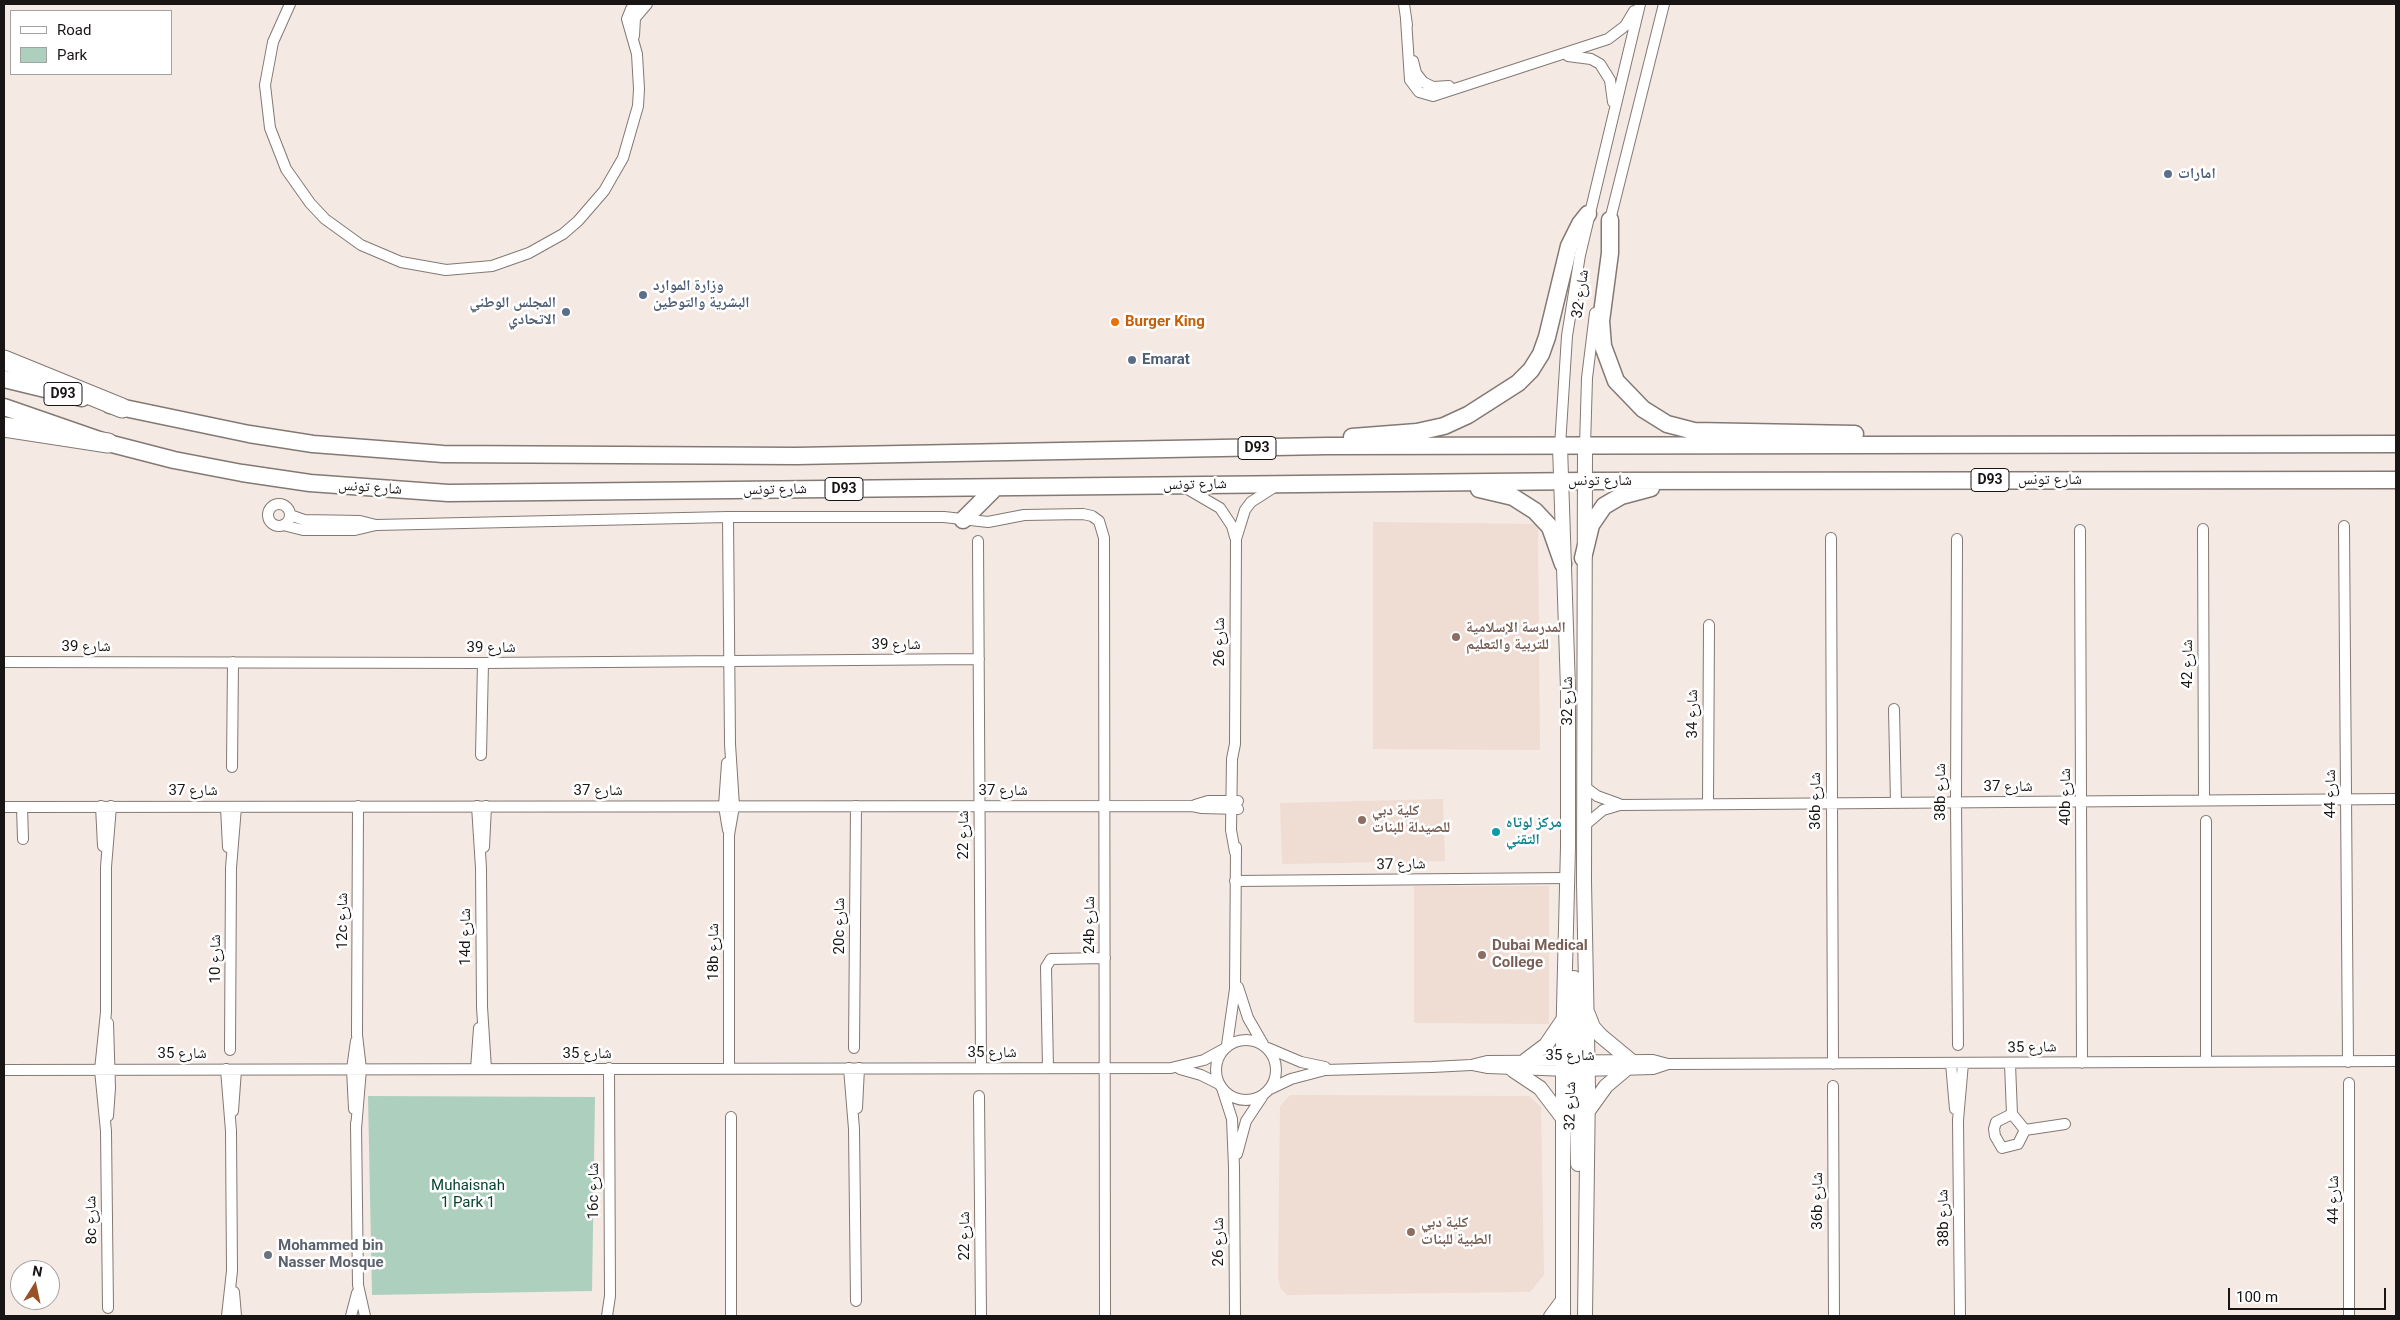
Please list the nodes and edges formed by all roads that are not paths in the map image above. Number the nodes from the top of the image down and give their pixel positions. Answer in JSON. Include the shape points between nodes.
{"nodes":[{"id":1,"x":290,"y":4,"type":"edge"},
{"id":2,"x":635,"y":4,"type":"edge"},
{"id":3,"x":647,"y":4,"type":"edge"},
{"id":4,"x":1404,"y":4,"type":"edge"},
{"id":5,"x":1639,"y":4,"type":"edge"},
{"id":6,"x":1664,"y":4,"type":"edge"},
{"id":7,"x":634,"y":37,"type":"junction"},
{"id":8,"x":1554,"y":57,"type":"junction"},
{"id":9,"x":1614,"y":109,"type":"junction"},
{"id":10,"x":1588,"y":214,"type":"junction"},
{"id":11,"x":1610,"y":220,"type":"junction"},
{"id":12,"x":4,"y":360,"type":"edge"},
{"id":13,"x":4,"y":379,"type":"edge"},
{"id":14,"x":4,"y":407,"type":"edge"},
{"id":15,"x":122,"y":408,"type":"junction"},
{"id":16,"x":4,"y":427,"type":"edge"},
{"id":17,"x":108,"y":444,"type":"junction"},
{"id":18,"x":1911,"y":444,"type":"junction"},
{"id":19,"x":2396,"y":444,"type":"edge"},
{"id":20,"x":1327,"y":446,"type":"junction"},
{"id":21,"x":1560,"y":446,"type":"junction"},
{"id":22,"x":1585,"y":446,"type":"junction"},
{"id":23,"x":2396,"y":480,"type":"edge"},
{"id":24,"x":1561,"y":481,"type":"junction"},
{"id":25,"x":1584,"y":481,"type":"junction"},
{"id":26,"x":1686,"y":482,"type":"junction"},
{"id":27,"x":1453,"y":483,"type":"junction"},
{"id":28,"x":1279,"y":484,"type":"junction"},
{"id":29,"x":1181,"y":486,"type":"junction"},
{"id":30,"x":995,"y":488,"type":"junction"},
{"id":31,"x":976,"y":508,"type":"junction"},
{"id":32,"x":290,"y":515,"type":"junction"},
{"id":33,"x":728,"y":517,"type":"junction"},
{"id":34,"x":963,"y":520,"type":"junction"},
{"id":35,"x":988,"y":522,"type":"junction"},
{"id":36,"x":283,"y":525,"type":"junction"},
{"id":37,"x":376,"y":525,"type":"junction"},
{"id":38,"x":2344,"y":526,"type":"dead end"},
{"id":39,"x":2203,"y":529,"type":"dead end"},
{"id":40,"x":2080,"y":530,"type":"dead end"},
{"id":41,"x":1831,"y":538,"type":"dead end"},
{"id":42,"x":1236,"y":539,"type":"junction"},
{"id":43,"x":1957,"y":539,"type":"dead end"},
{"id":44,"x":978,"y":541,"type":"dead end"},
{"id":45,"x":1583,"y":558,"type":"junction"},
{"id":46,"x":1563,"y":564,"type":"junction"},
{"id":47,"x":1709,"y":624,"type":"dead end"},
{"id":48,"x":979,"y":659,"type":"junction"},
{"id":49,"x":729,"y":661,"type":"junction"},
{"id":50,"x":4,"y":662,"type":"edge"},
{"id":51,"x":233,"y":662,"type":"junction"},
{"id":52,"x":483,"y":663,"type":"junction"},
{"id":53,"x":1894,"y":709,"type":"dead end"},
{"id":54,"x":481,"y":755,"type":"dead end"},
{"id":55,"x":232,"y":767,"type":"dead end"},
{"id":56,"x":1585,"y":787,"type":"junction"},
{"id":57,"x":2396,"y":799,"type":"edge"},
{"id":58,"x":2204,"y":800,"type":"junction"},
{"id":59,"x":2346,"y":800,"type":"junction"},
{"id":60,"x":1956,"y":802,"type":"junction"},
{"id":61,"x":2081,"y":802,"type":"junction"},
{"id":62,"x":1831,"y":803,"type":"junction"},
{"id":63,"x":1896,"y":803,"type":"junction"},
{"id":64,"x":1620,"y":804,"type":"junction"},
{"id":65,"x":1708,"y":804,"type":"junction"},
{"id":66,"x":1235,"y":805,"type":"junction"},
{"id":67,"x":106,"y":806,"type":"junction"},
{"id":68,"x":358,"y":806,"type":"junction"},
{"id":69,"x":481,"y":806,"type":"junction"},
{"id":70,"x":729,"y":806,"type":"junction"},
{"id":71,"x":856,"y":806,"type":"junction"},
{"id":72,"x":979,"y":806,"type":"junction"},
{"id":73,"x":1105,"y":806,"type":"junction"},
{"id":74,"x":22,"y":807,"type":"junction"},
{"id":75,"x":231,"y":807,"type":"junction"},
{"id":76,"x":4,"y":808,"type":"edge"},
{"id":77,"x":2206,"y":821,"type":"dead end"},
{"id":78,"x":1584,"y":826,"type":"junction"},
{"id":79,"x":23,"y":839,"type":"dead end"},
{"id":80,"x":1568,"y":878,"type":"junction"},
{"id":81,"x":1235,"y":881,"type":"junction"},
{"id":82,"x":1567,"y":923,"type":"junction"},
{"id":83,"x":1105,"y":958,"type":"junction"},
{"id":84,"x":1235,"y":974,"type":"junction"},
{"id":85,"x":1586,"y":1010,"type":"junction"},
{"id":86,"x":1564,"y":1019,"type":"junction"},
{"id":87,"x":1958,"y":1045,"type":"dead end"},
{"id":88,"x":1266,"y":1046,"type":"junction"},
{"id":89,"x":1225,"y":1047,"type":"junction"},
{"id":90,"x":854,"y":1048,"type":"dead end"},
{"id":91,"x":230,"y":1050,"type":"dead end"},
{"id":92,"x":1526,"y":1060,"type":"junction"},
{"id":93,"x":2396,"y":1061,"type":"edge"},
{"id":94,"x":2206,"y":1062,"type":"junction"},
{"id":95,"x":2348,"y":1062,"type":"junction"},
{"id":96,"x":1951,"y":1063,"type":"junction"},
{"id":97,"x":1963,"y":1063,"type":"junction"},
{"id":98,"x":2082,"y":1063,"type":"junction"},
{"id":99,"x":1833,"y":1064,"type":"junction"},
{"id":100,"x":2010,"y":1064,"type":"junction"},
{"id":101,"x":1471,"y":1065,"type":"junction"},
{"id":102,"x":1575,"y":1065,"type":"junction"},
{"id":103,"x":1628,"y":1065,"type":"junction"},
{"id":104,"x":609,"y":1068,"type":"junction"},
{"id":105,"x":729,"y":1068,"type":"junction"},
{"id":106,"x":854,"y":1068,"type":"junction"},
{"id":107,"x":980,"y":1068,"type":"junction"},
{"id":108,"x":1048,"y":1068,"type":"junction"},
{"id":109,"x":1105,"y":1068,"type":"junction"},
{"id":110,"x":1171,"y":1068,"type":"junction"},
{"id":111,"x":231,"y":1069,"type":"junction"},
{"id":112,"x":356,"y":1069,"type":"junction"},
{"id":113,"x":481,"y":1069,"type":"junction"},
{"id":114,"x":1336,"y":1069,"type":"junction"},
{"id":115,"x":4,"y":1070,"type":"edge"},
{"id":116,"x":105,"y":1070,"type":"junction"},
{"id":117,"x":1513,"y":1070,"type":"junction"},
{"id":118,"x":2349,"y":1083,"type":"dead end"},
{"id":119,"x":1220,"y":1086,"type":"junction"},
{"id":120,"x":1833,"y":1086,"type":"dead end"},
{"id":121,"x":1267,"y":1092,"type":"junction"},
{"id":122,"x":979,"y":1096,"type":"dead end"},
{"id":123,"x":1587,"y":1112,"type":"junction"},
{"id":124,"x":2012,"y":1114,"type":"junction"},
{"id":125,"x":731,"y":1117,"type":"dead end"},
{"id":126,"x":1562,"y":1117,"type":"junction"},
{"id":127,"x":1958,"y":1120,"type":"junction"},
{"id":128,"x":2065,"y":1124,"type":"dead end"},
{"id":129,"x":2025,"y":1130,"type":"junction"},
{"id":130,"x":1234,"y":1167,"type":"junction"},
{"id":131,"x":1586,"y":1182,"type":"junction"},
{"id":132,"x":232,"y":1271,"type":"junction"},
{"id":133,"x":358,"y":1285,"type":"junction"},
{"id":134,"x":1562,"y":1297,"type":"junction"},
{"id":135,"x":856,"y":1302,"type":"dead end"},
{"id":136,"x":108,"y":1308,"type":"dead end"},
{"id":137,"x":608,"y":1315,"type":"edge"},
{"id":138,"x":1586,"y":1315,"type":"edge"},
{"id":139,"x":228,"y":1316,"type":"edge"},
{"id":140,"x":236,"y":1316,"type":"edge"},
{"id":141,"x":351,"y":1316,"type":"edge"},
{"id":142,"x":365,"y":1316,"type":"edge"},
{"id":143,"x":731,"y":1316,"type":"edge"},
{"id":144,"x":981,"y":1316,"type":"edge"},
{"id":145,"x":1105,"y":1316,"type":"edge"},
{"id":146,"x":1234,"y":1316,"type":"edge"},
{"id":147,"x":1549,"y":1316,"type":"edge"},
{"id":148,"x":1563,"y":1316,"type":"edge"},
{"id":149,"x":1834,"y":1316,"type":"edge"},
{"id":150,"x":1960,"y":1316,"type":"edge"},
{"id":151,"x":2350,"y":1316,"type":"edge"}],
"edges":[{"from":1,"to":7,"type":"street","via":[[273,42],[266,85],[270,128],[286,169],[325,219],[361,245],[401,262],[446,270],[492,266],[529,253],[563,234],[592,207],[623,158],[635,122],[639,89]]},
{"from":2,"to":7,"type":"street","via":[[627,19]]},
{"from":3,"to":7,"type":"street","via":[[635,18]]},
{"from":4,"to":8,"type":"street","via":[[1414,67],[1419,78],[1433,87],[1460,85]]},
{"from":5,"to":8,"type":"street","via":[[1625,26],[1613,36]]},
{"from":5,"to":9,"type":"street","name":"شارع 32"},
{"from":6,"to":11,"type":"street","name":"شارع 32"},
{"from":8,"to":9,"type":"street","via":[[1582,56],[1600,64],[1610,80]]},
{"from":9,"to":10,"type":"street","name":"شارع 32"},
{"from":10,"to":20,"type":"main road","via":[[1569,246],[1541,354],[1518,383],[1468,415],[1444,426],[1418,432],[1354,437]]},
{"from":10,"to":21,"type":"street","name":"شارع 32","via":[[1567,336]]},
{"from":11,"to":18,"type":"main road","via":[[1610,253],[1601,321],[1603,346],[1616,381],[1643,409],[1667,424],[1694,431],[1852,433]]},
{"from":11,"to":22,"type":"street","name":"شارع 32","via":[[1591,339],[1584,419]]},
{"from":12,"to":15,"type":"highway"},
{"from":13,"to":15,"type":"main road","number":"D93"},
{"from":14,"to":17,"type":"main road","name":"شارع تونس","number":"D93"},
{"from":15,"to":20,"type":"main road","number":"D93","via":[[304,442],[443,454],[796,456]]},
{"from":16,"to":17,"type":"highway"},
{"from":17,"to":30,"type":"main road","name":"شارع تونس","number":"D93","via":[[242,473],[389,490]]},
{"from":18,"to":19,"type":"main road","number":"D93"},
{"from":18,"to":22,"type":"main road","number":"D93"},
{"from":20,"to":21,"type":"main road","number":"D93"},
{"from":21,"to":22,"type":"main road","number":"D93"},
{"from":21,"to":24,"type":"street","name":"شارع 32"},
{"from":22,"to":25,"type":"street","name":"شارع 32"},
{"from":23,"to":26,"type":"main road","name":"شارع تونس","number":"D93"},
{"from":24,"to":25,"type":"main road","name":"شارع تونس","number":"D93"},
{"from":24,"to":27,"type":"main road","name":"شارع تونس","number":"D93"},
{"from":24,"to":46,"type":"street","name":"شارع 32"},
{"from":25,"to":26,"type":"main road","name":"شارع تونس","number":"D93"},
{"from":25,"to":45,"type":"street","name":"شارع 32"},
{"from":26,"to":45,"type":"main road","via":[[1631,492],[1612,500],[1591,525]]},
{"from":27,"to":28,"type":"main road","name":"شارع تونس","number":"D93"},
{"from":27,"to":46,"type":"main road","via":[[1513,497],[1535,510],[1550,527]]},
{"from":28,"to":29,"type":"main road","name":"شارع تونس","number":"D93"},
{"from":28,"to":42,"type":"street","name":"شارع 26","via":[[1251,502],[1245,510]]},
{"from":29,"to":30,"type":"main road","name":"شارع تونس","number":"D93"},
{"from":29,"to":42,"type":"street","name":"شارع 26","via":[[1220,508]]},
{"from":30,"to":31,"type":"main road"},
{"from":31,"to":34,"type":"main road"},
{"from":31,"to":35,"type":"street"},
{"from":32,"to":36,"type":"street"},
{"from":32,"to":36,"type":"street","via":[[287,508],[279,504],[269,511],[272,523]]},
{"from":32,"to":37,"type":"street","via":[[304,520],[360,521]]},
{"from":33,"to":34,"type":"street","via":[[944,517]]},
{"from":33,"to":37,"type":"street"},
{"from":33,"to":49,"type":"street","name":"18b شارع"},
{"from":34,"to":35,"type":"street"},
{"from":35,"to":73,"type":"street","name":"24b شارع","via":[[1024,515],[1088,514],[1099,521],[1104,533]]},
{"from":36,"to":37,"type":"street","via":[[303,530],[355,530]]},
{"from":38,"to":59,"type":"street","name":"شارع 44"},
{"from":39,"to":58,"type":"street","name":"شارع 42"},
{"from":40,"to":61,"type":"street","name":"40b شارع"},
{"from":41,"to":62,"type":"street","name":"36b شارع"},
{"from":42,"to":66,"type":"street","name":"شارع 26","via":[[1235,744],[1238,759]]},
{"from":43,"to":60,"type":"street","name":"38b شارع"},
{"from":44,"to":48,"type":"street","name":"شارع 22"},
{"from":45,"to":56,"type":"street","name":"شارع 32"},
{"from":46,"to":80,"type":"street","name":"شارع 32","via":[[1568,689]]},
{"from":47,"to":65,"type":"street","name":"شارع 34"},
{"from":48,"to":49,"type":"street","name":"شارع 39"},
{"from":48,"to":72,"type":"street","name":"شارع 22"},
{"from":49,"to":52,"type":"street","name":"شارع 39"},
{"from":49,"to":70,"type":"street","name":"18b شارع"},
{"from":50,"to":51,"type":"street","name":"شارع 39"},
{"from":51,"to":52,"type":"street","name":"شارع 39"},
{"from":51,"to":55,"type":"street"},
{"from":52,"to":54,"type":"street"},
{"from":53,"to":63,"type":"street"},
{"from":56,"to":64,"type":"street","name":"شارع 37","via":[[1597,796]]},
{"from":56,"to":78,"type":"street","name":"شارع 32"},
{"from":57,"to":59,"type":"street","name":"شارع 37"},
{"from":58,"to":59,"type":"street","name":"شارع 37"},
{"from":58,"to":61,"type":"street","name":"شارع 37"},
{"from":59,"to":95,"type":"street","name":"شارع 44"},
{"from":60,"to":61,"type":"street","name":"شارع 37"},
{"from":60,"to":63,"type":"street","name":"شارع 37"},
{"from":60,"to":87,"type":"street","name":"38b شارع"},
{"from":61,"to":98,"type":"street","name":"40b شارع"},
{"from":62,"to":63,"type":"street","name":"شارع 37"},
{"from":62,"to":65,"type":"street","name":"شارع 37"},
{"from":62,"to":99,"type":"street","name":"36b شارع"},
{"from":64,"to":65,"type":"street","name":"شارع 37"},
{"from":64,"to":78,"type":"street","name":"شارع 37","via":[[1603,810]]},
{"from":66,"to":73,"type":"street","name":"شارع 37","via":[[1208,802],[1192,806]]},
{"from":66,"to":81,"type":"street","name":"شارع 26","via":[[1232,836]]},
{"from":67,"to":74,"type":"street","name":"شارع 37"},
{"from":67,"to":75,"type":"street","name":"شارع 37"},
{"from":67,"to":116,"type":"street","name":"8c شارع","via":[[106,1012],[109,1033]]},
{"from":68,"to":69,"type":"street","name":"شارع 37"},
{"from":68,"to":75,"type":"street","name":"شارع 37"},
{"from":68,"to":112,"type":"street","name":"12c شارع"},
{"from":69,"to":70,"type":"street","name":"شارع 37"},
{"from":69,"to":113,"type":"street","name":"14d شارع"},
{"from":70,"to":71,"type":"street","name":"شارع 37"},
{"from":70,"to":105,"type":"street","name":"18b شارع"},
{"from":71,"to":72,"type":"street","name":"شارع 37"},
{"from":71,"to":90,"type":"street","name":"20c شارع"},
{"from":72,"to":73,"type":"street","name":"شارع 37"},
{"from":72,"to":107,"type":"street","name":"شارع 22"},
{"from":73,"to":83,"type":"street","name":"24b شارع"},
{"from":74,"to":76,"type":"street","name":"شارع 37"},
{"from":74,"to":79,"type":"street"},
{"from":75,"to":91,"type":"street","name":"شارع 10"},
{"from":77,"to":94,"type":"street"},
{"from":78,"to":85,"type":"street","name":"شارع 32"},
{"from":80,"to":81,"type":"street","name":"شارع 37"},
{"from":80,"to":82,"type":"street","name":"شارع 32"},
{"from":81,"to":84,"type":"street","name":"شارع 26"},
{"from":82,"to":86,"type":"street","name":"شارع 32"},
{"from":82,"to":102,"type":"street","via":[[1574,941]]},
{"from":83,"to":108,"type":"street","via":[[1051,959],[1046,967]]},
{"from":83,"to":109,"type":"street","name":"24b شارع"},
{"from":84,"to":88,"type":"street","name":"شارع 26","via":[[1242,1004]]},
{"from":84,"to":89,"type":"street","name":"شارع 26","via":[[1233,1010]]},
{"from":85,"to":102,"type":"street","name":"شارع 32"},
{"from":85,"to":103,"type":"street","via":[[1593,1027]]},
{"from":86,"to":92,"type":"street","via":[[1546,1045]]},
{"from":86,"to":102,"type":"street","name":"شارع 32"},
{"from":88,"to":89,"type":"street","via":[[1245,1039]]},
{"from":88,"to":114,"type":"street","name":"شارع 35","via":[[1301,1062]]},
{"from":88,"to":121,"type":"street","via":[[1276,1063],[1277,1072]]},
{"from":89,"to":110,"type":"street","name":"شارع 35","via":[[1204,1060]]},
{"from":89,"to":119,"type":"street","via":[[1216,1066]]},
{"from":92,"to":101,"type":"street","name":"شارع 35","via":[[1487,1061]]},
{"from":92,"to":102,"type":"street","name":"شارع 35"},
{"from":93,"to":95,"type":"street","name":"شارع 35"},
{"from":94,"to":95,"type":"street","name":"شارع 35"},
{"from":94,"to":98,"type":"street","name":"شارع 35"},
{"from":96,"to":97,"type":"street","name":"شارع 35"},
{"from":96,"to":99,"type":"street","name":"شارع 35"},
{"from":96,"to":127,"type":"street","name":"38b شارع"},
{"from":97,"to":100,"type":"street","name":"شارع 35"},
{"from":97,"to":127,"type":"street","name":"38b شارع"},
{"from":98,"to":100,"type":"street","name":"شارع 35"},
{"from":99,"to":103,"type":"street","name":"شارع 35","via":[[1668,1064],[1653,1069]]},
{"from":100,"to":124,"type":"street"},
{"from":101,"to":114,"type":"street","name":"شارع 35"},
{"from":101,"to":117,"type":"street","name":"شارع 35"},
{"from":102,"to":103,"type":"street","name":"شارع 35"},
{"from":102,"to":117,"type":"street","name":"شارع 35"},
{"from":102,"to":123,"type":"street","name":"شارع 32"},
{"from":102,"to":126,"type":"street","name":"شارع 32"},
{"from":102,"to":131,"type":"street","via":[[1578,1164]]},
{"from":103,"to":123,"type":"street","via":[[1606,1086]]},
{"from":104,"to":105,"type":"street","name":"شارع 35"},
{"from":104,"to":113,"type":"street","name":"شارع 35"},
{"from":104,"to":137,"type":"street","name":"16c شارع"},
{"from":105,"to":106,"type":"street","name":"شارع 35"},
{"from":106,"to":107,"type":"street","name":"شارع 35"},
{"from":106,"to":135,"type":"street"},
{"from":107,"to":108,"type":"street","name":"شارع 35"},
{"from":108,"to":109,"type":"street","name":"شارع 35"},
{"from":109,"to":110,"type":"street","name":"شارع 35"},
{"from":109,"to":145,"type":"street","name":"24b شارع"},
{"from":110,"to":119,"type":"street","name":"شارع 35","via":[[1191,1071]]},
{"from":111,"to":112,"type":"street","name":"شارع 35"},
{"from":111,"to":116,"type":"street","name":"شارع 35"},
{"from":111,"to":132,"type":"street"},
{"from":112,"to":113,"type":"street","name":"شارع 35"},
{"from":112,"to":133,"type":"street","name":"12c شارع"},
{"from":114,"to":121,"type":"street","name":"شارع 35","via":[[1302,1075]]},
{"from":115,"to":116,"type":"street","name":"شارع 35"},
{"from":116,"to":136,"type":"street","name":"8c شارع","via":[[110,1099],[106,1131]]},
{"from":117,"to":126,"type":"street","via":[[1540,1088]]},
{"from":118,"to":151,"type":"street","name":"شارع 44"},
{"from":119,"to":121,"type":"street","via":[[1236,1098],[1245,1100]]},
{"from":119,"to":130,"type":"street","name":"شارع 26","via":[[1232,1119]]},
{"from":120,"to":149,"type":"street","name":"36b شارع"},
{"from":121,"to":130,"type":"street","name":"شارع 26","via":[[1246,1122]]},
{"from":122,"to":144,"type":"street","name":"شارع 22"},
{"from":123,"to":131,"type":"street","name":"شارع 32"},
{"from":124,"to":129,"type":"street"},
{"from":124,"to":129,"type":"street","via":[[1996,1122],[1995,1136],[2002,1148],[2018,1144]]},
{"from":125,"to":143,"type":"street"},
{"from":126,"to":134,"type":"street","name":"شارع 32"},
{"from":127,"to":150,"type":"street","name":"38b شارع"},
{"from":128,"to":129,"type":"street"},
{"from":130,"to":146,"type":"street","name":"شارع 26"},
{"from":131,"to":138,"type":"street","name":"شارع 32"},
{"from":132,"to":139,"type":"street"},
{"from":132,"to":140,"type":"street"},
{"from":133,"to":141,"type":"street","name":"12c شارع"},
{"from":133,"to":142,"type":"street","name":"12c شارع"},
{"from":134,"to":147,"type":"street"},
{"from":134,"to":148,"type":"street","name":"شارع 32"}]}
